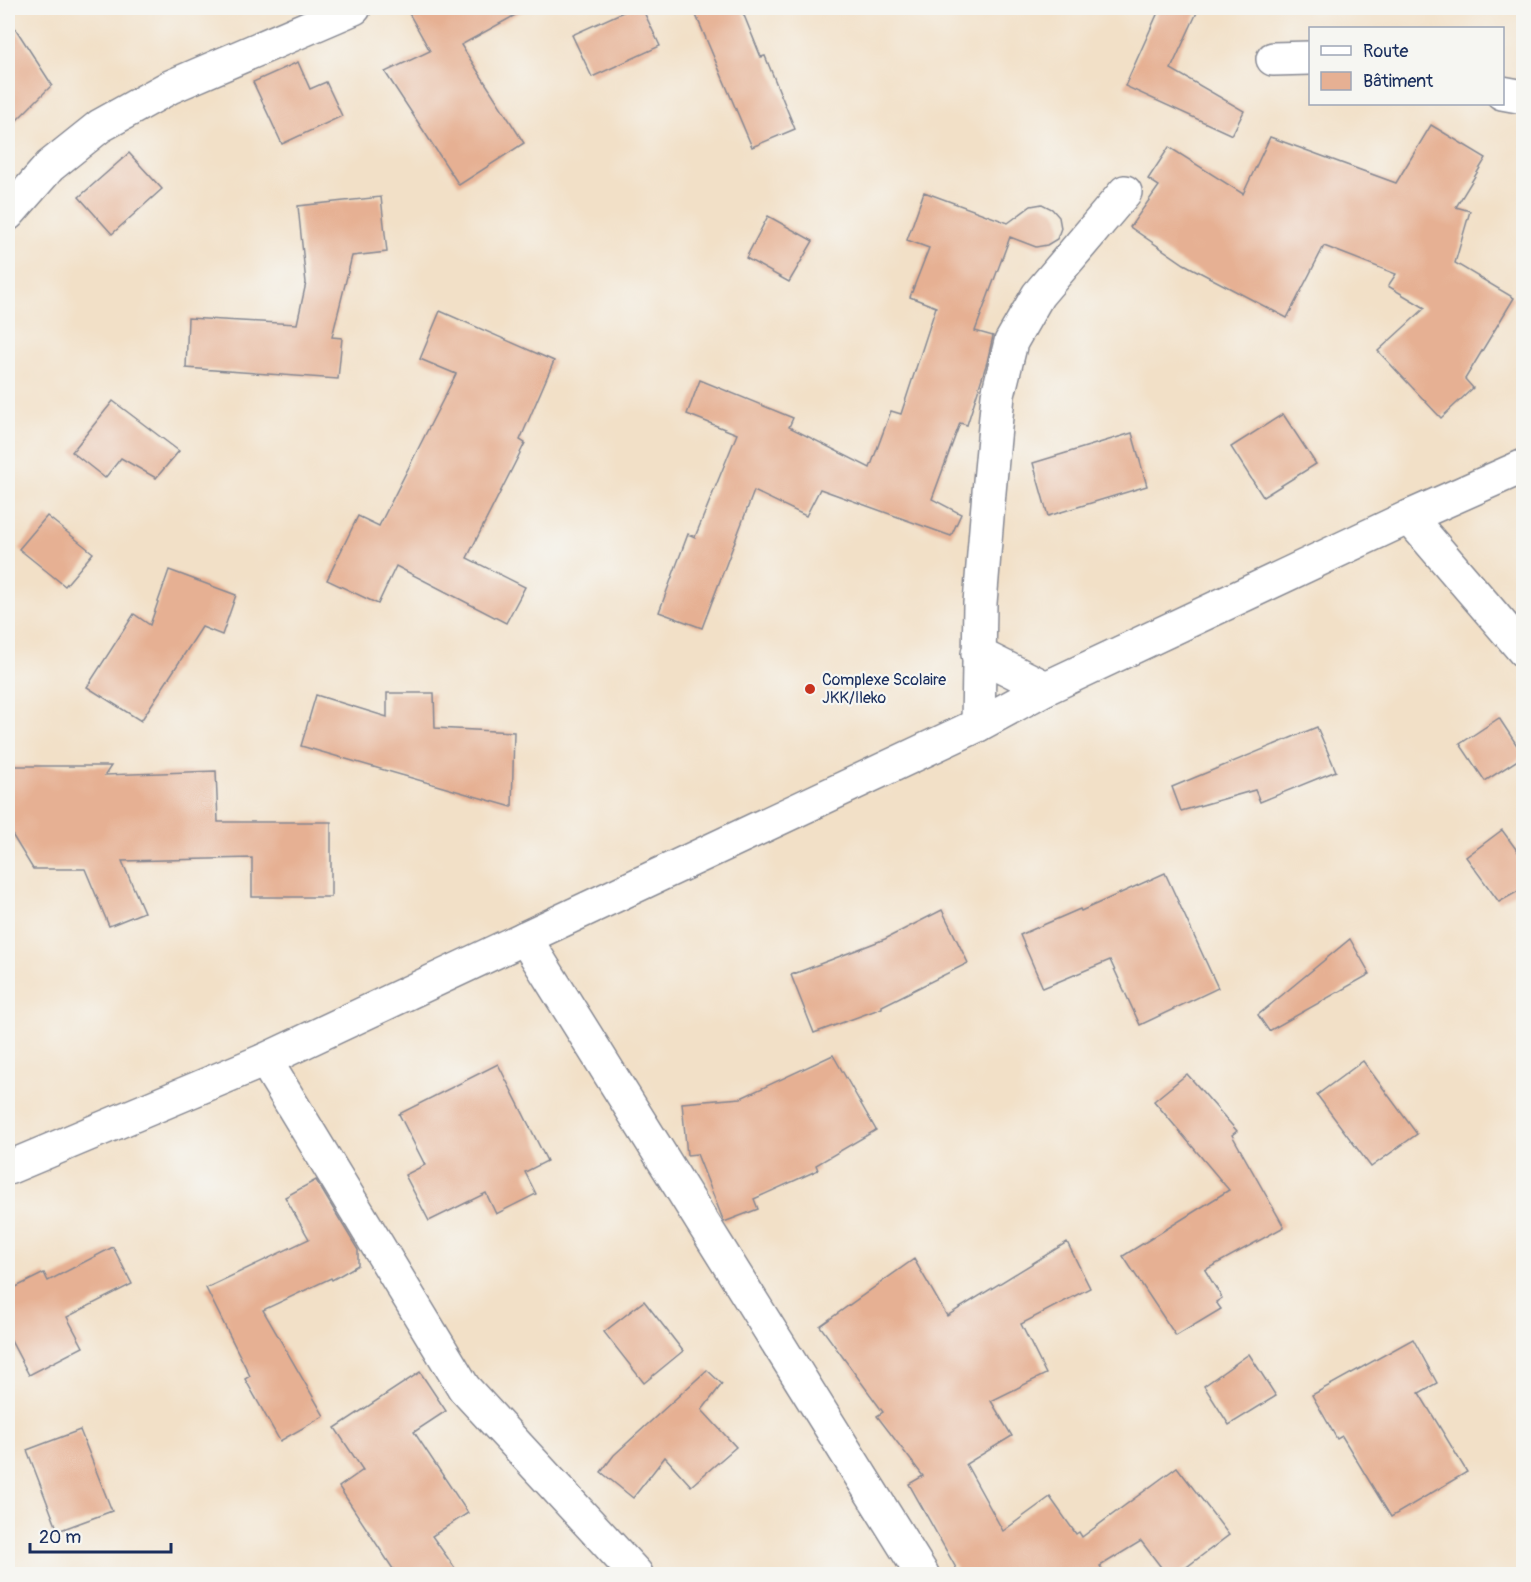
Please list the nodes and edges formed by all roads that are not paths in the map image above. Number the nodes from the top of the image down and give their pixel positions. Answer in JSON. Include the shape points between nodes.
{"nodes":[{"id":1,"x":354,"y":8,"type":"edge"},
{"id":2,"x":1309,"y":58,"type":"edge"},
{"id":3,"x":1273,"y":59,"type":"dead end"},
{"id":4,"x":1504,"y":93,"type":"edge"},
{"id":5,"x":1524,"y":97,"type":"edge"},
{"id":6,"x":1125,"y":192,"type":"dead end"},
{"id":7,"x":8,"y":214,"type":"edge"},
{"id":8,"x":1524,"y":466,"type":"edge"},
{"id":9,"x":1410,"y":517,"type":"junction"},
{"id":10,"x":1524,"y":651,"type":"edge"},
{"id":11,"x":978,"y":654,"type":"junction"},
{"id":12,"x":1046,"y":688,"type":"junction"},
{"id":13,"x":978,"y":725,"type":"junction"},
{"id":14,"x":525,"y":938,"type":"junction"},
{"id":15,"x":265,"y":1060,"type":"junction"},
{"id":16,"x":8,"y":1168,"type":"edge"},
{"id":17,"x":636,"y":1575,"type":"edge"},
{"id":18,"x":922,"y":1575,"type":"edge"}],
"edges":[{"from":1,"to":7,"type":"main road","via":[[170,87],[100,126],[50,166]]},
{"from":2,"to":3,"type":"main road"},
{"from":4,"to":5,"type":"main road"},
{"from":6,"to":11,"type":"main road","via":[[1038,295],[1011,342],[998,395]]},
{"from":8,"to":9,"type":"main road"},
{"from":9,"to":10,"type":"main road"},
{"from":9,"to":12,"type":"main road"},
{"from":11,"to":12,"type":"main road"},
{"from":11,"to":13,"type":"main road"},
{"from":12,"to":13,"type":"main road"},
{"from":13,"to":14,"type":"main road"},
{"from":14,"to":15,"type":"main road"},
{"from":14,"to":18,"type":"main road"},
{"from":15,"to":16,"type":"main road"},
{"from":15,"to":17,"type":"main road","via":[[464,1388]]}]}
